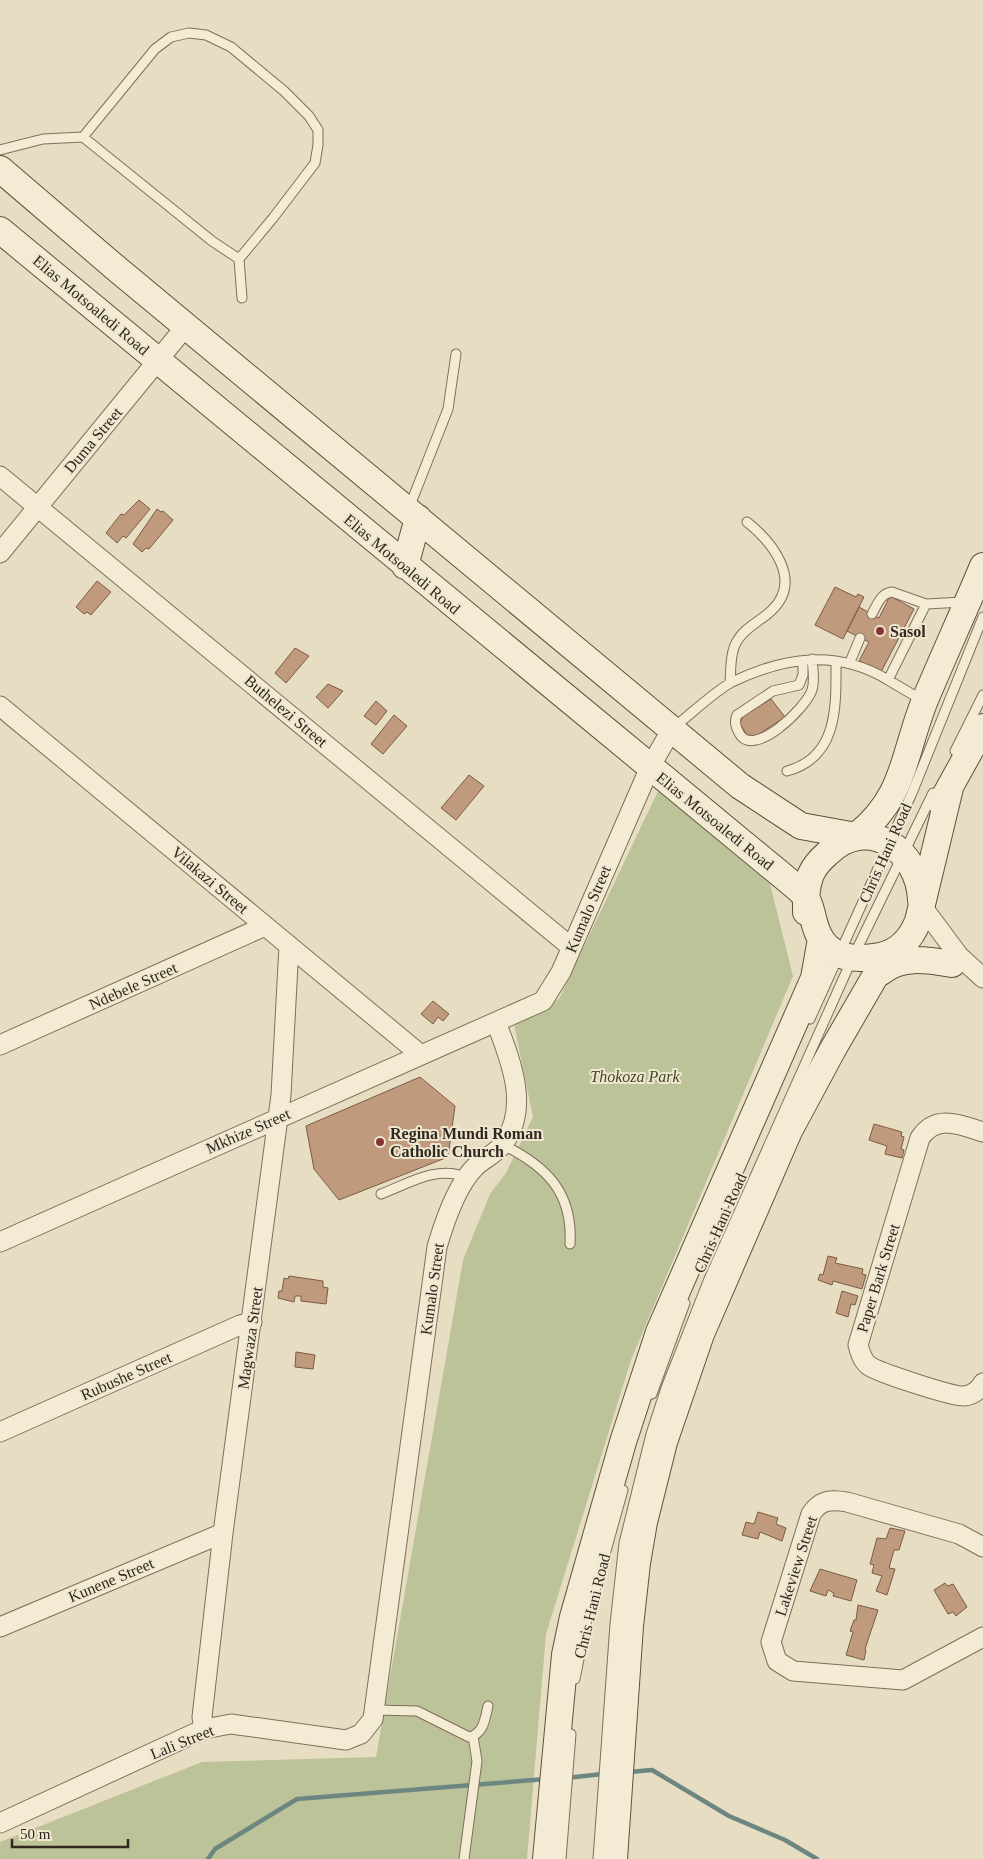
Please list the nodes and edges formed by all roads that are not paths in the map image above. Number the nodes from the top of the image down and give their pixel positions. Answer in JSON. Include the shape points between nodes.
{"nodes":[{"id":1,"x":84,"y":137,"type":"junction"},
{"id":2,"x":0,"y":150,"type":"edge"},
{"id":3,"x":0,"y":169,"type":"edge"},
{"id":4,"x":0,"y":230,"type":"edge"},
{"id":5,"x":239,"y":258,"type":"junction"},
{"id":6,"x":242,"y":298,"type":"dead end"},
{"id":7,"x":186,"y":326,"type":"junction"},
{"id":8,"x":456,"y":354,"type":"dead end"},
{"id":9,"x":158,"y":362,"type":"junction"},
{"id":10,"x":0,"y":476,"type":"edge"},
{"id":11,"x":38,"y":506,"type":"junction"},
{"id":12,"x":413,"y":514,"type":"junction"},
{"id":13,"x":747,"y":522,"type":"dead end"},
{"id":14,"x":0,"y":553,"type":"edge"},
{"id":15,"x":405,"y":566,"type":"junction"},
{"id":16,"x":983,"y":566,"type":"edge"},
{"id":17,"x":926,"y":604,"type":"junction"},
{"id":18,"x":975,"y":610,"type":"edge"},
{"id":19,"x":872,"y":614,"type":"dead end"},
{"id":20,"x":860,"y":638,"type":"dead end"},
{"id":21,"x":807,"y":660,"type":"junction"},
{"id":22,"x":836,"y":661,"type":"junction"},
{"id":23,"x":850,"y":662,"type":"junction"},
{"id":24,"x":888,"y":680,"type":"junction"},
{"id":25,"x":730,"y":683,"type":"junction"},
{"id":26,"x":983,"y":695,"type":"edge"},
{"id":27,"x":924,"y":702,"type":"junction"},
{"id":28,"x":0,"y":706,"type":"edge"},
{"id":29,"x":983,"y":727,"type":"edge"},
{"id":30,"x":672,"y":729,"type":"junction"},
{"id":31,"x":951,"y":759,"type":"dead end"},
{"id":32,"x":650,"y":767,"type":"junction"},
{"id":33,"x":787,"y":771,"type":"dead end"},
{"id":34,"x":740,"y":786,"type":"junction"},
{"id":35,"x":944,"y":786,"type":"junction"},
{"id":36,"x":856,"y":836,"type":"junction"},
{"id":37,"x":832,"y":849,"type":"junction"},
{"id":38,"x":904,"y":857,"type":"junction"},
{"id":39,"x":806,"y":896,"type":"junction"},
{"id":40,"x":921,"y":905,"type":"junction"},
{"id":41,"x":265,"y":926,"type":"junction"},
{"id":42,"x":289,"y":946,"type":"junction"},
{"id":43,"x":571,"y":947,"type":"junction"},
{"id":44,"x":838,"y":951,"type":"junction"},
{"id":45,"x":889,"y":958,"type":"junction"},
{"id":46,"x":952,"y":964,"type":"junction"},
{"id":47,"x":983,"y":978,"type":"edge"},
{"id":48,"x":803,"y":1018,"type":"junction"},
{"id":49,"x":496,"y":1022,"type":"junction"},
{"id":50,"x":0,"y":1045,"type":"edge"},
{"id":51,"x":421,"y":1055,"type":"junction"},
{"id":52,"x":278,"y":1118,"type":"junction"},
{"id":53,"x":983,"y":1132,"type":"edge"},
{"id":54,"x":503,"y":1145,"type":"junction"},
{"id":55,"x":467,"y":1178,"type":"junction"},
{"id":56,"x":381,"y":1194,"type":"dead end"},
{"id":57,"x":0,"y":1242,"type":"edge"},
{"id":58,"x":570,"y":1244,"type":"dead end"},
{"id":59,"x":689,"y":1294,"type":"dead end"},
{"id":60,"x":252,"y":1322,"type":"junction"},
{"id":61,"x":983,"y":1383,"type":"edge"},
{"id":62,"x":648,"y":1406,"type":"dead end"},
{"id":63,"x":0,"y":1432,"type":"edge"},
{"id":64,"x":626,"y":1479,"type":"dead end"},
{"id":65,"x":223,"y":1533,"type":"junction"},
{"id":66,"x":983,"y":1547,"type":"edge"},
{"id":67,"x":0,"y":1627,"type":"edge"},
{"id":68,"x":983,"y":1637,"type":"edge"},
{"id":69,"x":574,"y":1687,"type":"dead end"},
{"id":70,"x":488,"y":1706,"type":"dead end"},
{"id":71,"x":373,"y":1716,"type":"junction"},
{"id":72,"x":571,"y":1725,"type":"dead end"},
{"id":73,"x":204,"y":1729,"type":"junction"},
{"id":74,"x":615,"y":1733,"type":"junction"},
{"id":75,"x":474,"y":1736,"type":"junction"},
{"id":76,"x":563,"y":1740,"type":"junction"},
{"id":77,"x":0,"y":1823,"type":"edge"},
{"id":78,"x":607,"y":1852,"type":"edge"},
{"id":79,"x":554,"y":1854,"type":"edge"},
{"id":80,"x":464,"y":1859,"type":"edge"}],
"edges":[{"from":1,"to":2,"type":"lane","via":[[43,139]]},
{"from":1,"to":5,"type":"lane","via":[[212,241]]},
{"from":1,"to":5,"type":"lane","via":[[155,49],[171,37],[189,33],[206,35],[231,47],[284,92],[309,116],[318,130],[314,163]]},
{"from":3,"to":7,"type":"main road","name":"Elias Motsoaledi Road"},
{"from":4,"to":9,"type":"main road","name":"Elias Motsoaledi Road"},
{"from":5,"to":6,"type":"lane"},
{"from":7,"to":9,"type":"street","name":"Duma Street"},
{"from":7,"to":12,"type":"main road","name":"Elias Motsoaledi Road"},
{"from":8,"to":12,"type":"lane","via":[[448,409]]},
{"from":9,"to":11,"type":"street","name":"Duma Street"},
{"from":9,"to":15,"type":"main road","name":"Elias Motsoaledi Road"},
{"from":10,"to":11,"type":"street","name":"Buthelezi Street"},
{"from":11,"to":14,"type":"street","name":"Duma Street"},
{"from":11,"to":43,"type":"street","name":"Buthelezi Street"},
{"from":12,"to":15,"type":"main road"},
{"from":12,"to":30,"type":"main road","name":"Elias Motsoaledi Road"},
{"from":13,"to":25,"type":"lane","via":[[767,538],[782,562],[785,581],[782,595],[774,608],[745,630],[737,642],[732,654]]},
{"from":15,"to":32,"type":"main road","name":"Elias Motsoaledi Road"},
{"from":16,"to":18,"type":"main road","name":"Chris Hani Road"},
{"from":17,"to":18,"type":"lane"},
{"from":17,"to":19,"type":"lane","via":[[887,592]]},
{"from":17,"to":24,"type":"lane"},
{"from":18,"to":27,"type":"main road","name":"Chris Hani Road"},
{"from":18,"to":38,"type":"lane","name":"Chris Hani Road"},
{"from":20,"to":23,"type":"lane"},
{"from":21,"to":21,"type":"lane","via":[[812,689],[797,712],[785,725],[758,740],[740,736],[735,724],[737,715],[773,691],[800,685]]},
{"from":21,"to":22,"type":"lane"},
{"from":21,"to":25,"type":"lane"},
{"from":22,"to":23,"type":"lane"},
{"from":22,"to":33,"type":"lane","via":[[835,706],[828,737],[810,761]]},
{"from":23,"to":24,"type":"lane"},
{"from":24,"to":27,"type":"lane"},
{"from":25,"to":30,"type":"lane"},
{"from":26,"to":31,"type":"lane"},
{"from":27,"to":36,"type":"main road","name":"Chris Hani Road","via":[[896,790],[872,824]]},
{"from":28,"to":41,"type":"street","name":"Vilakazi Street"},
{"from":29,"to":35,"type":"main road","name":"Chris Hani Road"},
{"from":30,"to":32,"type":"street","name":"Kumalo Street"},
{"from":30,"to":34,"type":"main road","name":"Elias Motsoaledi Road"},
{"from":32,"to":39,"type":"main road","name":"Elias Motsoaledi Road"},
{"from":32,"to":43,"type":"street","name":"Kumalo Street"},
{"from":34,"to":36,"type":"main road","name":"Elias Motsoaledi Road","via":[[801,826]]},
{"from":34,"to":37,"type":"main road","name":"Elias Motsoaledi Road","via":[[781,832],[804,846],[816,850]]},
{"from":35,"to":38,"type":"main road","name":"Chris Hani Road","via":[[929,832]]},
{"from":35,"to":40,"type":"main road"},
{"from":36,"to":37,"type":"main road"},
{"from":36,"to":38,"type":"main road"},
{"from":37,"to":39,"type":"main road","via":[[814,868]]},
{"from":38,"to":40,"type":"main road"},
{"from":38,"to":44,"type":"lane","name":"Chris Hani Road"},
{"from":38,"to":44,"type":"lane","name":"Chris Hani Road"},
{"from":39,"to":44,"type":"main road"},
{"from":39,"to":48,"type":"main road","via":[[807,968]]},
{"from":40,"to":45,"type":"main road","via":[[914,932]]},
{"from":40,"to":47,"type":"street","via":[[959,956]]},
{"from":41,"to":42,"type":"street","name":"Vilakazi Street"},
{"from":41,"to":50,"type":"street","name":"Ndebele Street"},
{"from":42,"to":51,"type":"street","name":"Vilakazi Street"},
{"from":42,"to":52,"type":"street","name":"Magwaza Street"},
{"from":43,"to":49,"type":"street","name":"Kumalo Street","via":[[556,983],[543,1001]]},
{"from":44,"to":45,"type":"main road"},
{"from":44,"to":48,"type":"main road","name":"Chris Hani Road","via":[[814,978]]},
{"from":44,"to":74,"type":"lane","name":"Chris Hani Road","via":[[666,1388],[651,1434],[624,1543],[615,1624]]},
{"from":45,"to":46,"type":"main road","via":[[893,964],[906,960]]},
{"from":45,"to":46,"type":"street","via":[[923,950]]},
{"from":45,"to":74,"type":"main road","name":"Chris Hani Road","via":[[833,1049],[789,1132],[728,1268],[682,1388],[664,1442],[644,1522]]},
{"from":46,"to":47,"type":"street"},
{"from":48,"to":76,"type":"main road","name":"Chris Hani Road","via":[[659,1332],[629,1421],[573,1617],[566,1655]]},
{"from":49,"to":51,"type":"street","name":"Mkhize Street"},
{"from":49,"to":54,"type":"street","via":[[514,1070],[516,1091],[511,1131]]},
{"from":51,"to":52,"type":"street","name":"Mkhize Street"},
{"from":52,"to":57,"type":"street","name":"Mkhize Street"},
{"from":52,"to":60,"type":"street","name":"Magwaza Street"},
{"from":53,"to":61,"type":"street","name":"Paper Bark Street","via":[[941,1122],[926,1130],[920,1138],[858,1345],[867,1364],[881,1372],[960,1396],[975,1392]]},
{"from":54,"to":55,"type":"street","name":"Kumalo Street","via":[[473,1168]]},
{"from":54,"to":58,"type":"lane","via":[[527,1157],[554,1182],[569,1216]]},
{"from":55,"to":56,"type":"lane","via":[[455,1173],[432,1174]]},
{"from":55,"to":71,"type":"street","name":"Kumalo Street","via":[[445,1221],[437,1247]]},
{"from":59,"to":62,"type":"lane","name":"Chris Hani Road"},
{"from":60,"to":63,"type":"street","name":"Rubushe Street"},
{"from":60,"to":65,"type":"street","name":"Magwaza Street"},
{"from":64,"to":69,"type":"lane","name":"Chris Hani Road","via":[[587,1619]]},
{"from":65,"to":67,"type":"street","name":"Kunene Street"},
{"from":65,"to":73,"type":"street","name":"Magwaza Street","via":[[202,1716]]},
{"from":66,"to":68,"type":"street","name":"Lakeview Street","via":[[959,1534],[847,1502],[834,1500],[820,1504],[811,1514],[771,1638],[777,1661],[793,1670],[902,1680]]},
{"from":70,"to":75,"type":"lane","via":[[484,1725]]},
{"from":71,"to":73,"type":"street","name":"Lali Street","via":[[361,1734],[346,1740],[231,1724]]},
{"from":71,"to":75,"type":"lane","via":[[417,1711],[464,1735]]},
{"from":72,"to":76,"type":"lane","name":"Chris Hani Road"},
{"from":73,"to":77,"type":"street","name":"Lali Street"},
{"from":74,"to":78,"type":"main road","name":"Chris Hani Road"},
{"from":75,"to":80,"type":"lane","via":[[477,1761]]},
{"from":76,"to":79,"type":"main road","name":"Chris Hani Road"}]}
